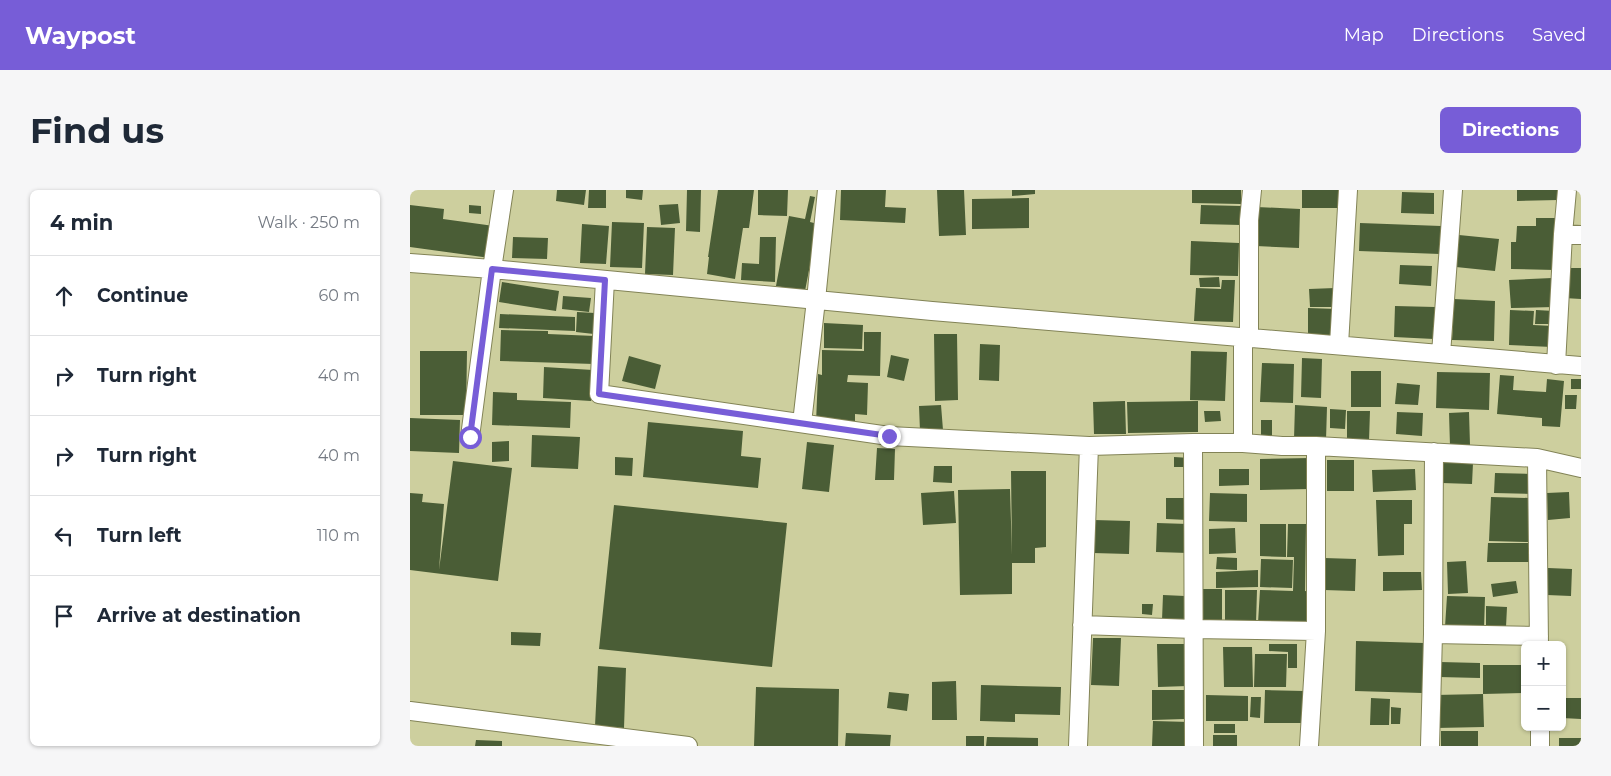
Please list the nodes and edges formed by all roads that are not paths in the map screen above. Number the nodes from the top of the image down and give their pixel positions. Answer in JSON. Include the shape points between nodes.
{"nodes":[{"id":1,"x":504,"y":190,"type":"edge"},
{"id":2,"x":827,"y":190,"type":"edge"},
{"id":3,"x":1252,"y":190,"type":"edge"},
{"id":4,"x":1348,"y":190,"type":"edge"},
{"id":5,"x":1453,"y":190,"type":"edge"},
{"id":6,"x":1567,"y":190,"type":"edge"},
{"id":7,"x":1563,"y":234,"type":"junction"},
{"id":8,"x":1581,"y":235,"type":"edge"},
{"id":9,"x":410,"y":263,"type":"edge"},
{"id":10,"x":492,"y":269,"type":"junction"},
{"id":11,"x":605,"y":280,"type":"junction"},
{"id":12,"x":816,"y":300,"type":"junction"},
{"id":13,"x":1246,"y":337,"type":"junction"},
{"id":14,"x":1339,"y":345,"type":"junction"},
{"id":15,"x":1441,"y":354,"type":"junction"},
{"id":16,"x":1556,"y":365,"type":"junction"},
{"id":17,"x":1581,"y":366,"type":"edge"},
{"id":18,"x":802,"y":423,"type":"junction"},
{"id":19,"x":470,"y":437,"type":"dead end"},
{"id":20,"x":1192,"y":442,"type":"junction"},
{"id":21,"x":1243,"y":442,"type":"junction"},
{"id":22,"x":1088,"y":446,"type":"junction"},
{"id":23,"x":1316,"y":446,"type":"junction"},
{"id":24,"x":1434,"y":452,"type":"junction"},
{"id":25,"x":1537,"y":458,"type":"junction"},
{"id":26,"x":1581,"y":468,"type":"edge"},
{"id":27,"x":1082,"y":625,"type":"junction"},
{"id":28,"x":1194,"y":629,"type":"junction"},
{"id":29,"x":1316,"y":631,"type":"junction"},
{"id":30,"x":1433,"y":634,"type":"junction"},
{"id":31,"x":1539,"y":640,"type":"edge"},
{"id":32,"x":410,"y":711,"type":"edge"},
{"id":33,"x":1540,"y":731,"type":"edge"},
{"id":34,"x":634,"y":742,"type":"edge"},
{"id":35,"x":688,"y":746,"type":"edge"},
{"id":36,"x":1078,"y":746,"type":"edge"},
{"id":37,"x":1194,"y":746,"type":"edge"},
{"id":38,"x":1309,"y":746,"type":"edge"},
{"id":39,"x":1430,"y":746,"type":"edge"},
{"id":40,"x":1540,"y":746,"type":"edge"}],
"edges":[{"from":1,"to":10,"type":"street"},
{"from":2,"to":12,"type":"street"},
{"from":3,"to":13,"type":"street"},
{"from":4,"to":14,"type":"street"},
{"from":5,"to":15,"type":"street"},
{"from":6,"to":7,"type":"street"},
{"from":7,"to":8,"type":"street"},
{"from":7,"to":16,"type":"street"},
{"from":9,"to":10,"type":"street"},
{"from":10,"to":11,"type":"street"},
{"from":10,"to":19,"type":"street"},
{"from":11,"to":12,"type":"street"},
{"from":11,"to":18,"type":"street","via":[[599,394]]},
{"from":12,"to":13,"type":"street"},
{"from":12,"to":18,"type":"street"},
{"from":13,"to":14,"type":"street"},
{"from":13,"to":21,"type":"street"},
{"from":14,"to":15,"type":"street"},
{"from":15,"to":16,"type":"street"},
{"from":16,"to":17,"type":"street"},
{"from":18,"to":22,"type":"street","via":[[889,436]]},
{"from":20,"to":21,"type":"street"},
{"from":20,"to":22,"type":"street"},
{"from":20,"to":28,"type":"street"},
{"from":21,"to":23,"type":"street"},
{"from":22,"to":27,"type":"street"},
{"from":23,"to":24,"type":"street"},
{"from":23,"to":29,"type":"street"},
{"from":24,"to":25,"type":"street"},
{"from":24,"to":30,"type":"street"},
{"from":25,"to":26,"type":"street"},
{"from":25,"to":31,"type":"street"},
{"from":27,"to":28,"type":"street"},
{"from":27,"to":36,"type":"street"},
{"from":28,"to":29,"type":"street"},
{"from":28,"to":37,"type":"street"},
{"from":29,"to":38,"type":"street"},
{"from":30,"to":31,"type":"street"},
{"from":30,"to":39,"type":"street"},
{"from":32,"to":34,"type":"street"},
{"from":33,"to":40,"type":"street"},
{"from":34,"to":35,"type":"street"}]}
